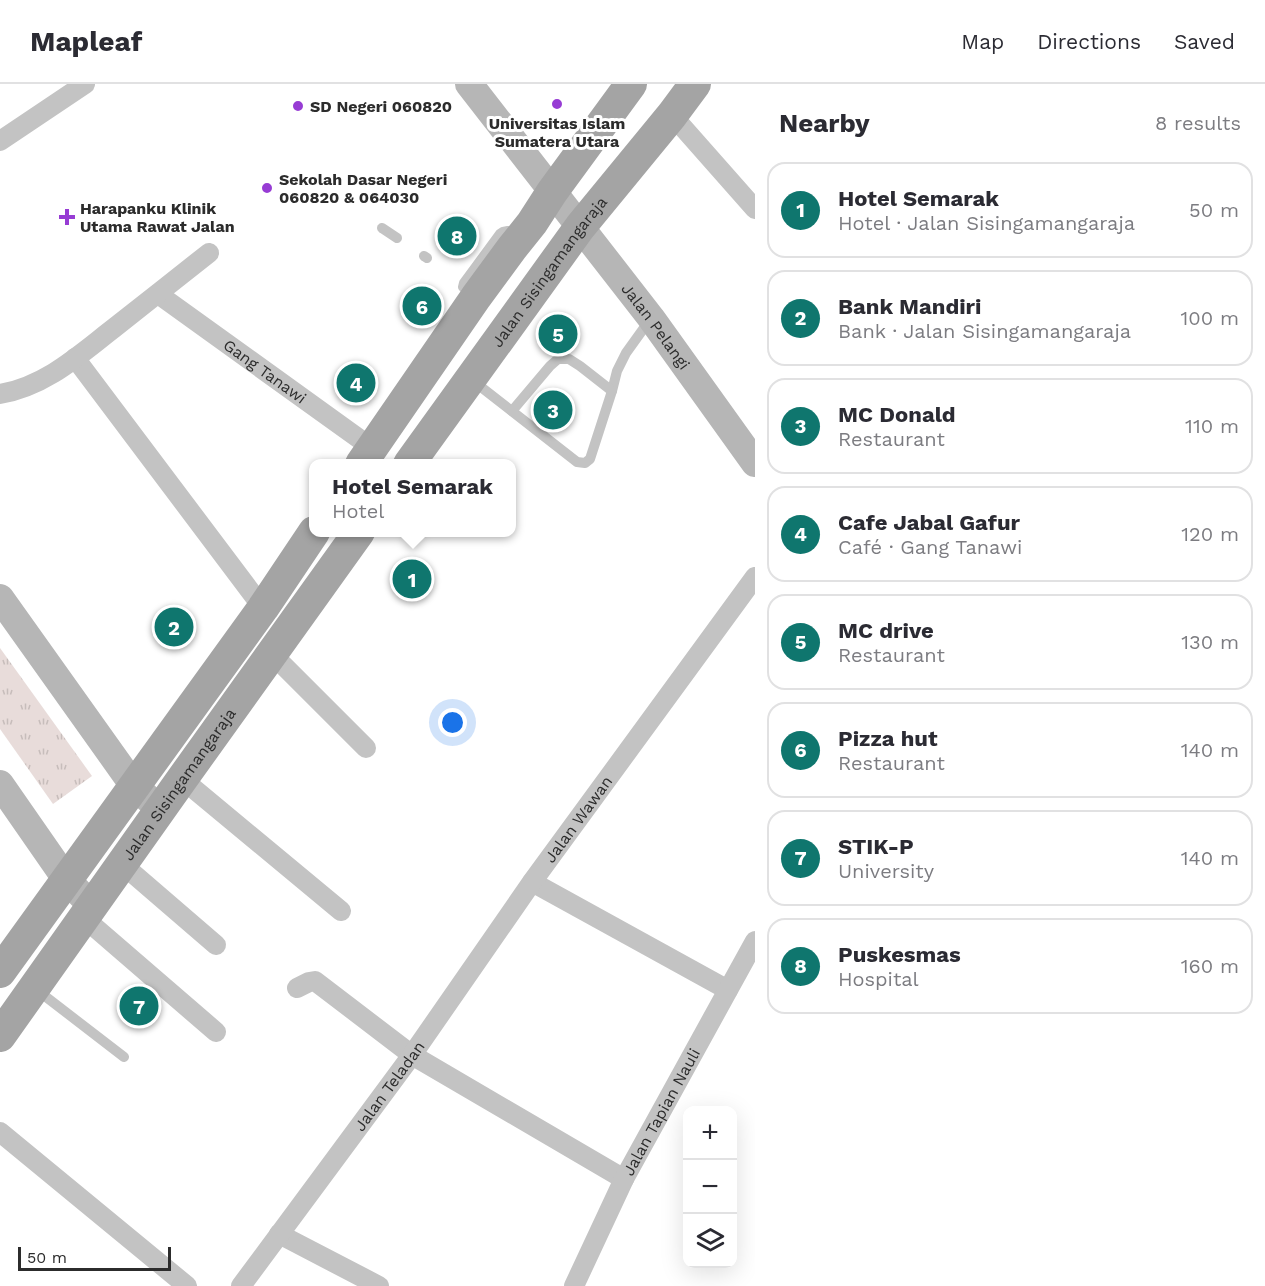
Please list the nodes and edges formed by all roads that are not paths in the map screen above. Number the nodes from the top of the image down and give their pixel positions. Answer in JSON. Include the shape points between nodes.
{"nodes":[{"id":1,"x":85,"y":84,"type":"edge"},
{"id":2,"x":469,"y":84,"type":"edge"},
{"id":3,"x":631,"y":84,"type":"edge"},
{"id":4,"x":694,"y":84,"type":"edge"},
{"id":5,"x":672,"y":115,"type":"junction"},
{"id":6,"x":0,"y":141,"type":"edge"},
{"id":7,"x":552,"y":192,"type":"junction"},
{"id":8,"x":755,"y":208,"type":"edge"},
{"id":9,"x":580,"y":227,"type":"junction"},
{"id":10,"x":382,"y":228,"type":"dead end"},
{"id":11,"x":397,"y":238,"type":"dead end"},
{"id":12,"x":209,"y":253,"type":"dead end"},
{"id":13,"x":158,"y":294,"type":"junction"},
{"id":14,"x":651,"y":318,"type":"junction"},
{"id":15,"x":75,"y":358,"type":"junction"},
{"id":16,"x":470,"y":378,"type":"junction"},
{"id":17,"x":612,"y":391,"type":"junction"},
{"id":18,"x":0,"y":394,"type":"edge"},
{"id":19,"x":512,"y":411,"type":"junction"},
{"id":20,"x":366,"y":456,"type":"edge"},
{"id":21,"x":413,"y":459,"type":"edge"},
{"id":22,"x":755,"y":462,"type":"edge"},
{"id":23,"x":311,"y":537,"type":"edge"},
{"id":24,"x":355,"y":537,"type":"edge"},
{"id":25,"x":755,"y":577,"type":"edge"},
{"id":26,"x":0,"y":598,"type":"edge"},
{"id":27,"x":263,"y":608,"type":"junction"},
{"id":28,"x":272,"y":654,"type":"junction"},
{"id":29,"x":366,"y":748,"type":"dead end"},
{"id":30,"x":182,"y":779,"type":"junction"},
{"id":31,"x":0,"y":784,"type":"edge"},
{"id":32,"x":134,"y":786,"type":"junction"},
{"id":33,"x":161,"y":810,"type":"junction"},
{"id":34,"x":122,"y":864,"type":"junction"},
{"id":35,"x":66,"y":879,"type":"junction"},
{"id":36,"x":532,"y":882,"type":"junction"},
{"id":37,"x":341,"y":911,"type":"dead end"},
{"id":38,"x":88,"y":912,"type":"junction"},
{"id":39,"x":755,"y":941,"type":"edge"},
{"id":40,"x":216,"y":945,"type":"dead end"},
{"id":41,"x":0,"y":972,"type":"edge"},
{"id":42,"x":34,"y":987,"type":"junction"},
{"id":43,"x":297,"y":988,"type":"dead end"},
{"id":44,"x":728,"y":990,"type":"junction"},
{"id":45,"x":216,"y":1032,"type":"dead end"},
{"id":46,"x":0,"y":1036,"type":"edge"},
{"id":47,"x":412,"y":1055,"type":"junction"},
{"id":48,"x":124,"y":1057,"type":"dead end"},
{"id":49,"x":0,"y":1132,"type":"edge"},
{"id":50,"x":624,"y":1179,"type":"junction"},
{"id":51,"x":279,"y":1233,"type":"junction"},
{"id":52,"x":187,"y":1286,"type":"edge"},
{"id":53,"x":241,"y":1286,"type":"edge"},
{"id":54,"x":379,"y":1286,"type":"edge"},
{"id":55,"x":574,"y":1286,"type":"edge"}],
"edges":[{"from":1,"to":6,"type":"street"},
{"from":2,"to":7,"type":"main road","name":"Jalan Pelangi"},
{"from":3,"to":7,"type":"main road"},
{"from":4,"to":5,"type":"main road","name":"Jalan Sisingamangaraja"},
{"from":5,"to":8,"type":"street"},
{"from":5,"to":9,"type":"main road","name":"Jalan Sisingamangaraja"},
{"from":7,"to":9,"type":"main road","name":"Jalan Pelangi"},
{"from":7,"to":20,"type":"main road","via":[[512,248],[467,287]]},
{"from":9,"to":14,"type":"main road","name":"Jalan Pelangi"},
{"from":9,"to":16,"type":"main road","name":"Jalan Sisingamangaraja"},
{"from":10,"to":11,"type":"lane"},
{"from":12,"to":13,"type":"street"},
{"from":13,"to":15,"type":"street"},
{"from":13,"to":20,"type":"street","name":"Gang Tanawi"},
{"from":14,"to":17,"type":"lane","via":[[626,353]]},
{"from":14,"to":22,"type":"main road","name":"Jalan Pelangi"},
{"from":15,"to":18,"type":"street","via":[[43,380]]},
{"from":15,"to":27,"type":"street"},
{"from":16,"to":19,"type":"lane"},
{"from":16,"to":21,"type":"main road","name":"Jalan Sisingamangaraja"},
{"from":17,"to":19,"type":"lane","via":[[569,359],[558,359]]},
{"from":17,"to":19,"type":"lane","via":[[590,459],[585,462],[577,462]]},
{"from":23,"to":27,"type":"main road","name":"Jalan Sisingamangaraja"},
{"from":24,"to":28,"type":"main road","name":"Jalan Sisingamangaraja"},
{"from":25,"to":36,"type":"street","name":"Jalan Wawan"},
{"from":26,"to":32,"type":"main road"},
{"from":27,"to":32,"type":"main road","name":"Jalan Sisingamangaraja"},
{"from":28,"to":29,"type":"street"},
{"from":28,"to":30,"type":"main road","name":"Jalan Sisingamangaraja"},
{"from":30,"to":33,"type":"main road","name":"Jalan Sisingamangaraja"},
{"from":30,"to":37,"type":"street"},
{"from":31,"to":35,"type":"main road"},
{"from":32,"to":33,"type":"main road"},
{"from":32,"to":35,"type":"main road","name":"Jalan Sisingamangaraja"},
{"from":33,"to":34,"type":"main road","name":"Jalan Sisingamangaraja"},
{"from":34,"to":38,"type":"main road","name":"Jalan Sisingamangaraja"},
{"from":34,"to":40,"type":"street"},
{"from":35,"to":38,"type":"main road"},
{"from":35,"to":41,"type":"main road","name":"Jalan Sisingamangaraja"},
{"from":36,"to":44,"type":"street","name":"Jalan Wawan"},
{"from":36,"to":47,"type":"street","name":"Jalan Teladan"},
{"from":38,"to":42,"type":"main road","name":"Jalan Sisingamangaraja"},
{"from":38,"to":45,"type":"street"},
{"from":39,"to":44,"type":"street","name":"Jalan Tapian Nauli"},
{"from":42,"to":46,"type":"main road","name":"Jalan Sisingamangaraja"},
{"from":42,"to":48,"type":"lane"},
{"from":43,"to":47,"type":"street","via":[[315,981]]},
{"from":44,"to":50,"type":"street","name":"Jalan Tapian Nauli"},
{"from":47,"to":50,"type":"street"},
{"from":47,"to":51,"type":"street","name":"Jalan Teladan"},
{"from":49,"to":52,"type":"street"},
{"from":50,"to":55,"type":"street","name":"Jalan Tapian Nauli"},
{"from":51,"to":53,"type":"street","name":"Jalan Teladan"},
{"from":51,"to":54,"type":"street"}]}
